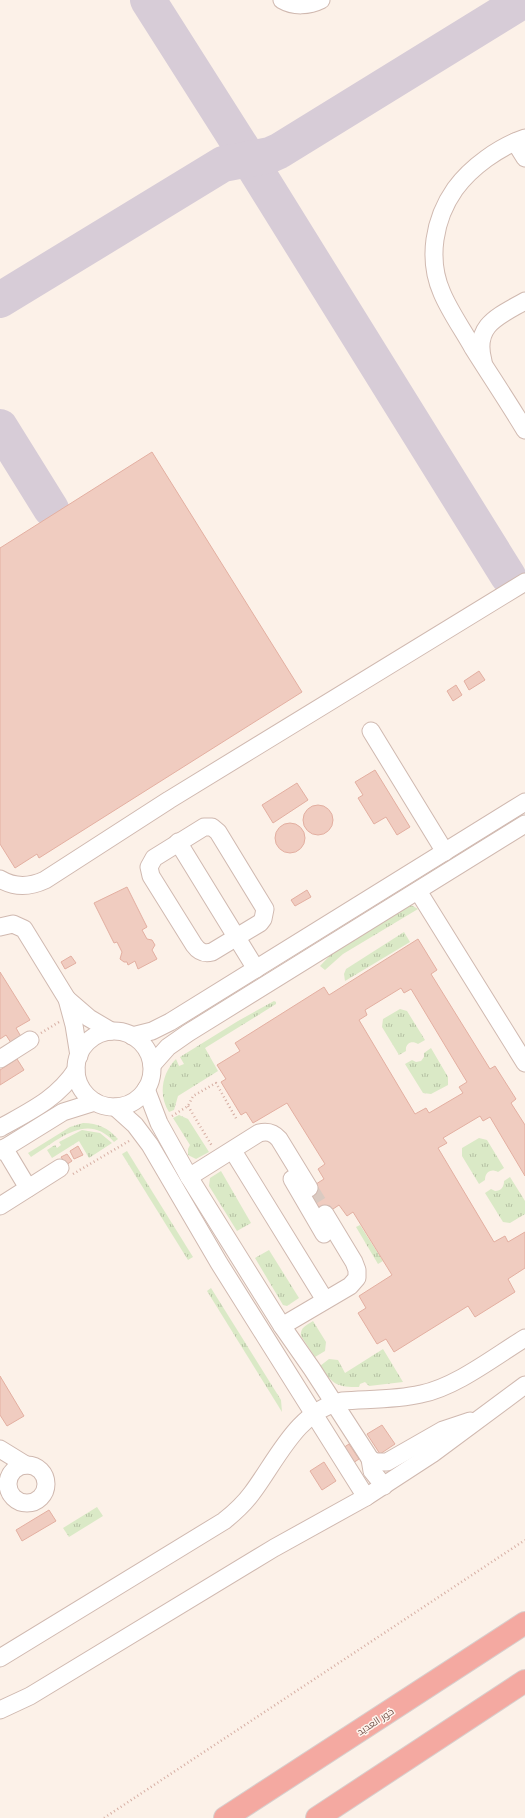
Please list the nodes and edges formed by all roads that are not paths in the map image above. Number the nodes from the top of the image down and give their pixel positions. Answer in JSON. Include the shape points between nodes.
{"nodes":[{"id":1,"x":282,"y":0,"type":"edge"},
{"id":2,"x":321,"y":0,"type":"edge"},
{"id":3,"x":522,"y":139,"type":"edge"},
{"id":4,"x":525,"y":158,"type":"edge"},
{"id":5,"x":525,"y":301,"type":"edge"},
{"id":6,"x":485,"y":367,"type":"junction"},
{"id":7,"x":525,"y":430,"type":"edge"},
{"id":8,"x":524,"y":586,"type":"edge"},
{"id":9,"x":371,"y":731,"type":"dead end"},
{"id":10,"x":525,"y":802,"type":"edge"},
{"id":11,"x":525,"y":824,"type":"edge"},
{"id":12,"x":178,"y":842,"type":"junction"},
{"id":13,"x":445,"y":852,"type":"junction"},
{"id":14,"x":0,"y":880,"type":"edge"},
{"id":15,"x":418,"y":891,"type":"junction"},
{"id":16,"x":0,"y":927,"type":"edge"},
{"id":17,"x":236,"y":937,"type":"junction"},
{"id":18,"x":256,"y":969,"type":"junction"},
{"id":19,"x":69,"y":1007,"type":"junction"},
{"id":20,"x":111,"y":1031,"type":"junction"},
{"id":21,"x":132,"y":1036,"type":"junction"},
{"id":22,"x":30,"y":1040,"type":"road end"},
{"id":23,"x":0,"y":1059,"type":"edge"},
{"id":24,"x":78,"y":1063,"type":"junction"},
{"id":25,"x":525,"y":1063,"type":"edge"},
{"id":26,"x":152,"y":1065,"type":"junction"},
{"id":27,"x":146,"y":1089,"type":"junction"},
{"id":28,"x":95,"y":1102,"type":"junction"},
{"id":29,"x":115,"y":1107,"type":"junction"},
{"id":30,"x":0,"y":1128,"type":"edge"},
{"id":31,"x":2,"y":1150,"type":"edge"},
{"id":32,"x":226,"y":1155,"type":"junction"},
{"id":33,"x":294,"y":1164,"type":"junction"},
{"id":34,"x":60,"y":1168,"type":"road end"},
{"id":35,"x":189,"y":1177,"type":"junction"},
{"id":36,"x":28,"y":1188,"type":"junction"},
{"id":37,"x":309,"y":1188,"type":"tunnel mouth"},
{"id":38,"x":0,"y":1206,"type":"edge"},
{"id":39,"x":325,"y":1214,"type":"tunnel mouth"},
{"id":40,"x":341,"y":1242,"type":"junction"},
{"id":41,"x":236,"y":1252,"type":"junction"},
{"id":42,"x":218,"y":1263,"type":"junction"},
{"id":43,"x":325,"y":1300,"type":"junction"},
{"id":44,"x":282,"y":1326,"type":"junction"},
{"id":45,"x":525,"y":1338,"type":"edge"},
{"id":46,"x":525,"y":1385,"type":"edge"},
{"id":47,"x":333,"y":1403,"type":"junction"},
{"id":48,"x":313,"y":1415,"type":"junction"},
{"id":49,"x":478,"y":1419,"type":"junction"},
{"id":50,"x":0,"y":1449,"type":"edge"},
{"id":51,"x":370,"y":1459,"type":"junction"},
{"id":52,"x":0,"y":1464,"type":"edge"},
{"id":53,"x":26,"y":1465,"type":"junction"},
{"id":54,"x":8,"y":1486,"type":"junction"},
{"id":55,"x":384,"y":1486,"type":"junction"},
{"id":56,"x":366,"y":1497,"type":"junction"},
{"id":57,"x":525,"y":1623,"type":"edge"},
{"id":58,"x":0,"y":1658,"type":"edge"},
{"id":59,"x":525,"y":1681,"type":"edge"},
{"id":60,"x":0,"y":1710,"type":"edge"},
{"id":61,"x":225,"y":1818,"type":"edge"},
{"id":62,"x":317,"y":1818,"type":"edge"}],
"edges":[{"from":1,"to":2,"type":"street","via":[[302,5]]},
{"from":3,"to":4,"type":"street"},
{"from":3,"to":6,"type":"street","via":[[480,164],[459,184],[445,205],[436,229],[435,268],[442,292]]},
{"from":5,"to":6,"type":"street","via":[[499,315],[485,329],[480,344]]},
{"from":6,"to":7,"type":"street"},
{"from":8,"to":14,"type":"street","via":[[176,796],[45,880],[37,884],[18,886]]},
{"from":9,"to":13,"type":"street"},
{"from":10,"to":13,"type":"street"},
{"from":11,"to":15,"type":"street"},
{"from":12,"to":17,"type":"street"},
{"from":12,"to":17,"type":"street","via":[[201,828],[216,830],[264,905],[263,919]]},
{"from":12,"to":17,"type":"street","via":[[154,858],[149,867],[151,876],[200,952],[212,952]]},
{"from":13,"to":18,"type":"street"},
{"from":15,"to":25,"type":"street"},
{"from":15,"to":26,"type":"street","via":[[188,1033],[168,1047]]},
{"from":16,"to":19,"type":"street","via":[[13,924],[24,930]]},
{"from":17,"to":18,"type":"street"},
{"from":18,"to":21,"type":"street","via":[[170,1022],[152,1031]]},
{"from":19,"to":20,"type":"street"},
{"from":19,"to":24,"type":"street"},
{"from":20,"to":21,"type":"street"},
{"from":20,"to":24,"type":"street","via":[[91,1039],[82,1050]]},
{"from":21,"to":26,"type":"street","via":[[147,1051]]},
{"from":22,"to":23,"type":"street"},
{"from":24,"to":28,"type":"street","via":[[80,1085]]},
{"from":24,"to":30,"type":"street","via":[[66,1085],[52,1098]]},
{"from":26,"to":27,"type":"street"},
{"from":27,"to":29,"type":"street","via":[[136,1100]]},
{"from":27,"to":35,"type":"street","via":[[159,1123]]},
{"from":28,"to":29,"type":"street"},
{"from":28,"to":31,"type":"street","via":[[63,1112]]},
{"from":29,"to":42,"type":"street","via":[[135,1125],[150,1145]]},
{"from":31,"to":36,"type":"street"},
{"from":32,"to":33,"type":"street","via":[[259,1134],[268,1132],[276,1136]]},
{"from":32,"to":35,"type":"street"},
{"from":32,"to":43,"type":"street"},
{"from":33,"to":37,"type":"street"},
{"from":33,"to":40,"type":"street","via":[[293,1181],[326,1236]]},
{"from":34,"to":36,"type":"street"},
{"from":35,"to":41,"type":"street"},
{"from":36,"to":38,"type":"street"},
{"from":39,"to":40,"type":"street"},
{"from":40,"to":43,"type":"street","via":[[356,1266],[357,1278],[353,1284]]},
{"from":41,"to":42,"type":"street"},
{"from":41,"to":44,"type":"street"},
{"from":42,"to":48,"type":"street"},
{"from":43,"to":44,"type":"street"},
{"from":44,"to":47,"type":"street"},
{"from":45,"to":47,"type":"street","via":[[455,1381],[434,1390],[410,1396]]},
{"from":46,"to":49,"type":"street"},
{"from":47,"to":48,"type":"street"},
{"from":47,"to":51,"type":"street"},
{"from":48,"to":56,"type":"street"},
{"from":48,"to":58,"type":"street","via":[[295,1430],[252,1493],[224,1521]]},
{"from":49,"to":51,"type":"street","via":[[443,1430],[387,1462]]},
{"from":49,"to":55,"type":"street"},
{"from":50,"to":53,"type":"street"},
{"from":51,"to":55,"type":"street","via":[[372,1471]]},
{"from":52,"to":54,"type":"street"},
{"from":53,"to":54,"type":"street","via":[[15,1470]]},
{"from":53,"to":54,"type":"street","via":[[37,1468],[45,1477],[46,1489],[40,1499],[29,1503],[18,1501]]},
{"from":55,"to":56,"type":"street"},
{"from":56,"to":60,"type":"street","via":[[274,1548],[30,1696]]},
{"from":57,"to":61,"type":"highway","name":"خور العديد"},
{"from":59,"to":62,"type":"highway"}]}
